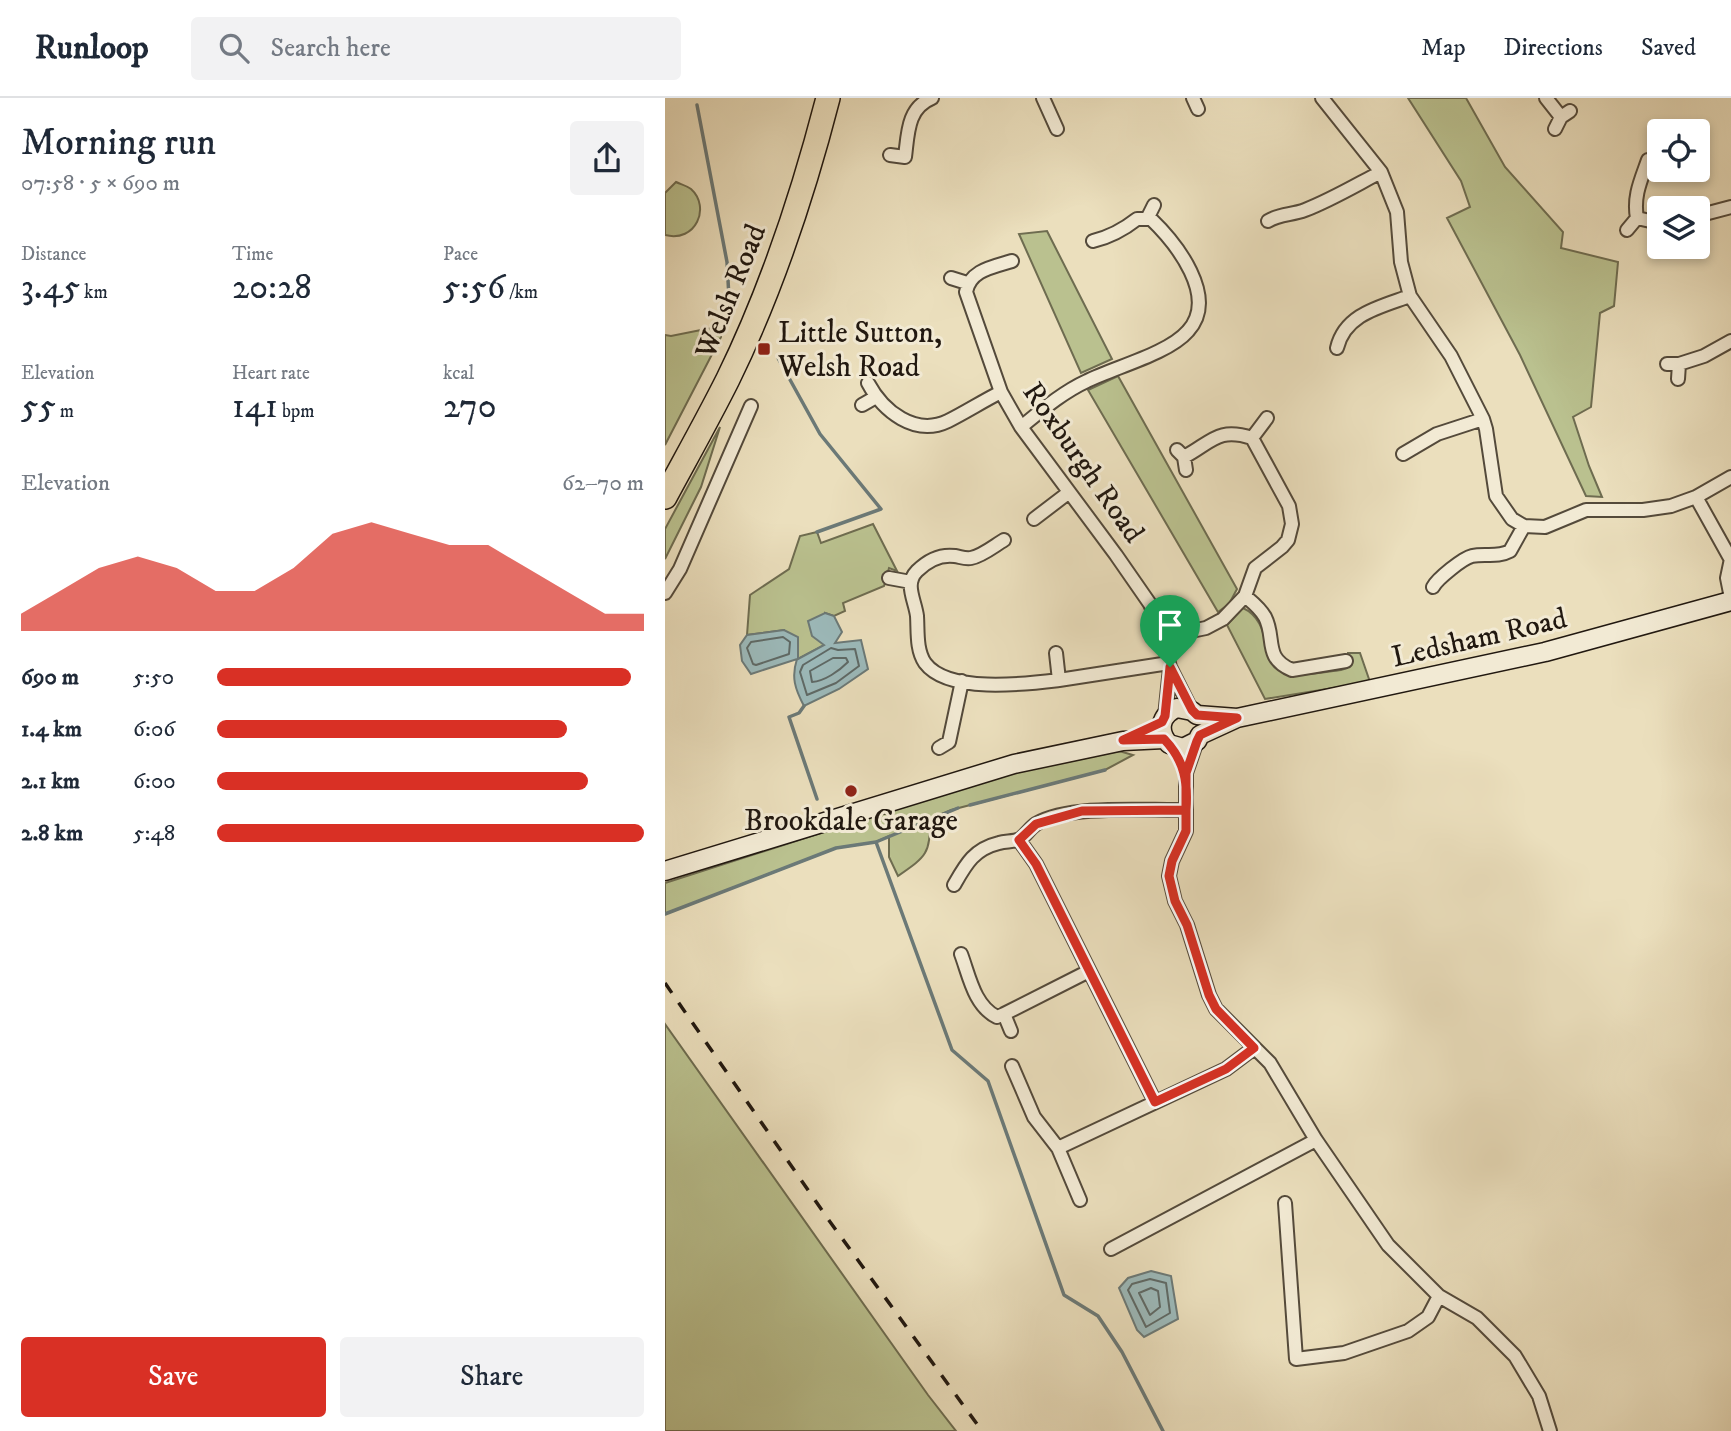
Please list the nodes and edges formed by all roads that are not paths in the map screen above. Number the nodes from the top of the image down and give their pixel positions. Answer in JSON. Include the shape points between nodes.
{"nodes":[{"id":1,"x":828,"y":98,"type":"edge"},
{"id":2,"x":932,"y":98,"type":"edge"},
{"id":3,"x":1043,"y":98,"type":"edge"},
{"id":4,"x":1322,"y":98,"type":"edge"},
{"id":5,"x":1546,"y":98,"type":"edge"},
{"id":6,"x":1057,"y":129,"type":"dead end"},
{"id":7,"x":1555,"y":129,"type":"dead end"},
{"id":8,"x":890,"y":155,"type":"dead end"},
{"id":9,"x":1647,"y":163,"type":"edge"},
{"id":10,"x":1381,"y":172,"type":"junction"},
{"id":11,"x":1154,"y":205,"type":"dead end"},
{"id":12,"x":1731,"y":207,"type":"edge"},
{"id":13,"x":1710,"y":213,"type":"edge"},
{"id":14,"x":1272,"y":214,"type":"dead end"},
{"id":15,"x":1637,"y":218,"type":"junction"},
{"id":16,"x":1147,"y":219,"type":"junction"},
{"id":17,"x":1647,"y":220,"type":"edge"},
{"id":18,"x":1627,"y":230,"type":"dead end"},
{"id":19,"x":1093,"y":242,"type":"dead end"},
{"id":20,"x":1012,"y":261,"type":"dead end"},
{"id":21,"x":951,"y":278,"type":"dead end"},
{"id":22,"x":967,"y":283,"type":"junction"},
{"id":23,"x":1410,"y":296,"type":"junction"},
{"id":24,"x":1731,"y":341,"type":"edge"},
{"id":25,"x":1337,"y":348,"type":"dead end"},
{"id":26,"x":1678,"y":379,"type":"dead end"},
{"id":27,"x":868,"y":383,"type":"dead end"},
{"id":28,"x":1001,"y":392,"type":"junction"},
{"id":29,"x":876,"y":397,"type":"junction"},
{"id":30,"x":862,"y":405,"type":"dead end"},
{"id":31,"x":751,"y":406,"type":"dead end"},
{"id":32,"x":1267,"y":418,"type":"dead end"},
{"id":33,"x":1483,"y":419,"type":"junction"},
{"id":34,"x":1021,"y":427,"type":"junction"},
{"id":35,"x":1252,"y":438,"type":"junction"},
{"id":36,"x":1400,"y":456,"type":"dead end"},
{"id":37,"x":1182,"y":459,"type":"dead end"},
{"id":38,"x":1731,"y":477,"type":"edge"},
{"id":39,"x":1068,"y":493,"type":"junction"},
{"id":40,"x":665,"y":497,"type":"edge"},
{"id":41,"x":1696,"y":497,"type":"junction"},
{"id":42,"x":1034,"y":519,"type":"dead end"},
{"id":43,"x":1524,"y":526,"type":"junction"},
{"id":44,"x":1004,"y":540,"type":"dead end"},
{"id":45,"x":1730,"y":559,"type":"edge"},
{"id":46,"x":1429,"y":567,"type":"dead end"},
{"id":47,"x":1443,"y":574,"type":"junction"},
{"id":48,"x":889,"y":578,"type":"dead end"},
{"id":49,"x":911,"y":582,"type":"junction"},
{"id":50,"x":1433,"y":587,"type":"dead end"},
{"id":51,"x":665,"y":593,"type":"edge"},
{"id":52,"x":1245,"y":596,"type":"junction"},
{"id":53,"x":1731,"y":600,"type":"edge"},
{"id":54,"x":1162,"y":637,"type":"junction"},
{"id":55,"x":1056,"y":653,"type":"dead end"},
{"id":56,"x":1346,"y":661,"type":"dead end"},
{"id":57,"x":1169,"y":665,"type":"junction"},
{"id":58,"x":1059,"y":680,"type":"junction"},
{"id":59,"x":962,"y":681,"type":"junction"},
{"id":60,"x":1195,"y":713,"type":"junction"},
{"id":61,"x":1237,"y":718,"type":"junction"},
{"id":62,"x":1165,"y":730,"type":"junction"},
{"id":63,"x":1199,"y":738,"type":"junction"},
{"id":64,"x":958,"y":752,"type":"dead end"},
{"id":65,"x":1186,"y":773,"type":"junction"},
{"id":66,"x":1186,"y":810,"type":"junction"},
{"id":67,"x":1019,"y":840,"type":"junction"},
{"id":68,"x":665,"y":871,"type":"edge"},
{"id":69,"x":954,"y":885,"type":"dead end"},
{"id":70,"x":961,"y":954,"type":"dead end"},
{"id":71,"x":1089,"y":971,"type":"junction"},
{"id":72,"x":1004,"y":1014,"type":"junction"},
{"id":73,"x":1011,"y":1031,"type":"dead end"},
{"id":74,"x":1254,"y":1048,"type":"junction"},
{"id":75,"x":1012,"y":1066,"type":"dead end"},
{"id":76,"x":1155,"y":1102,"type":"junction"},
{"id":77,"x":1316,"y":1140,"type":"junction"},
{"id":78,"x":1058,"y":1148,"type":"junction"},
{"id":79,"x":1080,"y":1200,"type":"dead end"},
{"id":80,"x":1285,"y":1203,"type":"dead end"},
{"id":81,"x":1111,"y":1250,"type":"dead end"},
{"id":82,"x":1439,"y":1296,"type":"junction"},
{"id":83,"x":1551,"y":1431,"type":"edge"}],
"edges":[{"from":1,"to":40,"type":"highway","name":"Welsh Road","via":[[806,181],[772,278],[728,379]]},
{"from":2,"to":8,"type":"street","via":[[914,111],[909,129],[911,159]]},
{"from":3,"to":6,"type":"street"},
{"from":4,"to":10,"type":"street"},
{"from":5,"to":7,"type":"street","via":[[1566,114]]},
{"from":9,"to":15,"type":"street","via":[[1636,194]]},
{"from":10,"to":14,"type":"street","via":[[1306,209],[1286,216]]},
{"from":10,"to":23,"type":"street","via":[[1397,212],[1401,262]]},
{"from":11,"to":16,"type":"street"},
{"from":12,"to":13,"type":"street"},
{"from":15,"to":17,"type":"street"},
{"from":15,"to":18,"type":"street"},
{"from":16,"to":19,"type":"street","via":[[1137,219]]},
{"from":16,"to":34,"type":"street","via":[[1191,268],[1196,281],[1198,307],[1189,331],[1165,347],[1087,381]]},
{"from":20,"to":22,"type":"street","via":[[982,270]]},
{"from":21,"to":22,"type":"street"},
{"from":22,"to":28,"type":"street","name":"Roxburgh Road","via":[[966,292]]},
{"from":23,"to":25,"type":"street","via":[[1359,315],[1335,332]]},
{"from":23,"to":33,"type":"street","via":[[1451,356]]},
{"from":24,"to":26,"type":"street","via":[[1704,356],[1673,364]]},
{"from":27,"to":29,"type":"street"},
{"from":28,"to":29,"type":"street","via":[[946,422],[922,426],[901,419]]},
{"from":28,"to":34,"type":"street","name":"Roxburgh Road"},
{"from":29,"to":30,"type":"street"},
{"from":31,"to":51,"type":"street","via":[[680,569]]},
{"from":32,"to":35,"type":"street"},
{"from":33,"to":36,"type":"street","via":[[1437,434]]},
{"from":33,"to":43,"type":"street","via":[[1496,496],[1512,519]]},
{"from":34,"to":39,"type":"street","name":"Roxburgh Road"},
{"from":35,"to":37,"type":"street","via":[[1223,434]]},
{"from":35,"to":52,"type":"street","via":[[1289,506],[1292,524],[1288,540],[1255,568]]},
{"from":38,"to":41,"type":"street"},
{"from":39,"to":42,"type":"street"},
{"from":39,"to":54,"type":"street","name":"Roxburgh Road","via":[[1150,604]]},
{"from":41,"to":43,"type":"street","via":[[1643,510],[1586,510],[1545,527]]},
{"from":41,"to":45,"type":"street"},
{"from":43,"to":47,"type":"street","via":[[1510,551],[1465,558]]},
{"from":44,"to":49,"type":"street","via":[[976,557],[936,557],[914,574]]},
{"from":45,"to":53,"type":"street"},
{"from":46,"to":47,"type":"street"},
{"from":47,"to":50,"type":"street"},
{"from":48,"to":49,"type":"street"},
{"from":49,"to":59,"type":"street","via":[[921,656],[932,670]]},
{"from":52,"to":54,"type":"street","via":[[1223,619],[1206,628]]},
{"from":52,"to":56,"type":"street","via":[[1265,617],[1272,651],[1283,666],[1291,670]]},
{"from":53,"to":61,"type":"main road","name":"Ledsham Road","via":[[1545,652]]},
{"from":54,"to":57,"type":"street","name":"Roxburgh Road"},
{"from":55,"to":58,"type":"street"},
{"from":57,"to":58,"type":"street"},
{"from":57,"to":60,"type":"street","name":"Roxburgh Road"},
{"from":57,"to":62,"type":"street","name":"Roxburgh Road"},
{"from":58,"to":59,"type":"street","via":[[1020,685]]},
{"from":59,"to":64,"type":"street","via":[[944,745]]},
{"from":60,"to":61,"type":"main road","name":"Ledsham Road"},
{"from":60,"to":62,"type":"main road","name":"Ledsham Road","via":[[1177,708]]},
{"from":60,"to":63,"type":"main road","via":[[1201,722]]},
{"from":61,"to":63,"type":"main road","name":"Ledsham Road"},
{"from":62,"to":63,"type":"main road","name":"Ledsham Road","via":[[1183,748]]},
{"from":62,"to":65,"type":"street"},
{"from":62,"to":68,"type":"main road","name":"Ledsham Road","via":[[1014,764]]},
{"from":63,"to":65,"type":"street"},
{"from":65,"to":66,"type":"street"},
{"from":66,"to":67,"type":"street","via":[[1082,811],[1036,824]]},
{"from":66,"to":74,"type":"street","via":[[1186,831],[1170,866],[1175,901],[1216,1009]]},
{"from":67,"to":69,"type":"street","via":[[999,843],[968,859]]},
{"from":67,"to":71,"type":"street","via":[[1036,864]]},
{"from":70,"to":72,"type":"street","via":[[977,997],[991,1014]]},
{"from":71,"to":72,"type":"street"},
{"from":71,"to":76,"type":"street"},
{"from":72,"to":73,"type":"street"},
{"from":74,"to":76,"type":"street","via":[[1226,1069]]},
{"from":74,"to":77,"type":"street","via":[[1270,1063]]},
{"from":75,"to":78,"type":"street","via":[[1034,1117]]},
{"from":76,"to":78,"type":"street"},
{"from":77,"to":81,"type":"street"},
{"from":77,"to":82,"type":"street","via":[[1388,1245]]},
{"from":78,"to":79,"type":"street"},
{"from":80,"to":82,"type":"street","via":[[1296,1359],[1344,1353],[1408,1331],[1428,1317]]},
{"from":82,"to":83,"type":"street","via":[[1477,1318],[1515,1356],[1539,1396]]}]}
